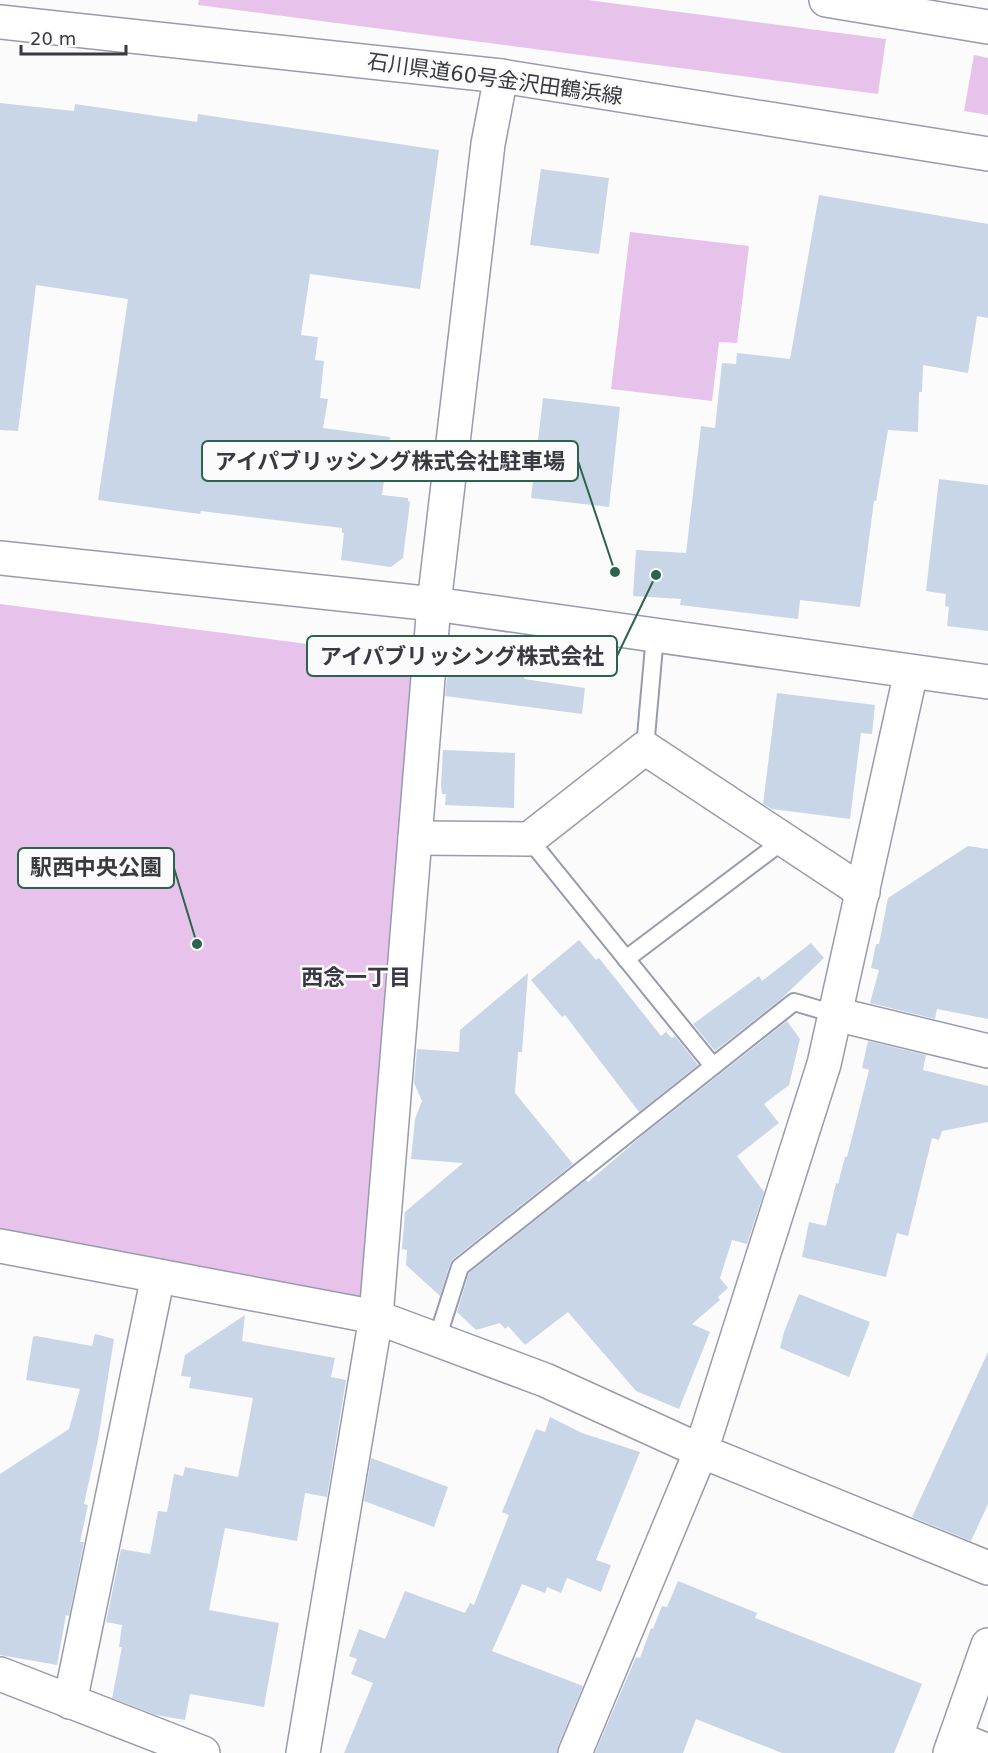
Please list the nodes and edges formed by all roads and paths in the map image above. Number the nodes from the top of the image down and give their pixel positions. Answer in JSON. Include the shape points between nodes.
{"nodes":[{"id":1,"x":826,"y":0,"type":"edge"},
{"id":2,"x":0,"y":22,"type":"edge"},
{"id":3,"x":988,"y":27,"type":"edge"},
{"id":4,"x":501,"y":76,"type":"junction"},
{"id":5,"x":988,"y":154,"type":"edge"},
{"id":6,"x":0,"y":558,"type":"edge"},
{"id":7,"x":434,"y":604,"type":"junction"},
{"id":8,"x":655,"y":635,"type":"junction"},
{"id":9,"x":911,"y":672,"type":"junction"},
{"id":10,"x":988,"y":682,"type":"edge"},
{"id":11,"x":645,"y":748,"type":"junction"},
{"id":12,"x":415,"y":837,"type":"junction"},
{"id":13,"x":529,"y":839,"type":"junction"},
{"id":14,"x":784,"y":840,"type":"junction"},
{"id":15,"x":863,"y":892,"type":"junction"},
{"id":16,"x":626,"y":959,"type":"junction"},
{"id":17,"x":835,"y":1014,"type":"junction"},
{"id":18,"x":988,"y":1051,"type":"edge"},
{"id":19,"x":713,"y":1066,"type":"junction"},
{"id":20,"x":0,"y":1246,"type":"edge"},
{"id":21,"x":158,"y":1276,"type":"junction"},
{"id":22,"x":376,"y":1317,"type":"junction"},
{"id":23,"x":437,"y":1339,"type":"junction"},
{"id":24,"x":701,"y":1451,"type":"junction"},
{"id":25,"x":988,"y":1568,"type":"edge"},
{"id":26,"x":988,"y":1645,"type":"edge"},
{"id":27,"x":0,"y":1674,"type":"edge"},
{"id":28,"x":70,"y":1702,"type":"junction"},
{"id":29,"x":953,"y":1746,"type":"edge"},
{"id":30,"x":988,"y":1751,"type":"edge"},
{"id":31,"x":203,"y":1753,"type":"edge"},
{"id":32,"x":303,"y":1753,"type":"edge"},
{"id":33,"x":575,"y":1753,"type":"edge"}],
"edges":[{"from":1,"to":3,"type":"street"},
{"from":2,"to":4,"type":"street","name":"石川県道60号金沢田鶴浜線"},
{"from":4,"to":5,"type":"street","name":"石川県道60号金沢田鶴浜線"},
{"from":4,"to":7,"type":"street","via":[[488,144]]},
{"from":6,"to":7,"type":"street"},
{"from":7,"to":8,"type":"street"},
{"from":7,"to":12,"type":"street"},
{"from":8,"to":9,"type":"street"},
{"from":8,"to":11,"type":"lane"},
{"from":9,"to":10,"type":"street"},
{"from":9,"to":15,"type":"street"},
{"from":11,"to":13,"type":"street"},
{"from":11,"to":14,"type":"street"},
{"from":12,"to":13,"type":"street"},
{"from":12,"to":22,"type":"street"},
{"from":13,"to":16,"type":"lane"},
{"from":14,"to":15,"type":"street"},
{"from":14,"to":16,"type":"lane"},
{"from":15,"to":17,"type":"street"},
{"from":16,"to":19,"type":"lane"},
{"from":17,"to":18,"type":"street"},
{"from":17,"to":19,"type":"lane","via":[[794,1002]]},
{"from":17,"to":24,"type":"street","via":[[824,1064]]},
{"from":19,"to":23,"type":"lane","via":[[460,1267]]},
{"from":20,"to":21,"type":"street"},
{"from":21,"to":22,"type":"street"},
{"from":21,"to":28,"type":"street"},
{"from":22,"to":23,"type":"street"},
{"from":22,"to":32,"type":"street"},
{"from":23,"to":24,"type":"street","via":[[545,1380]]},
{"from":24,"to":25,"type":"street"},
{"from":24,"to":33,"type":"street"},
{"from":26,"to":29,"type":"street"},
{"from":27,"to":28,"type":"street"},
{"from":28,"to":31,"type":"street"},
{"from":29,"to":30,"type":"street"}]}
